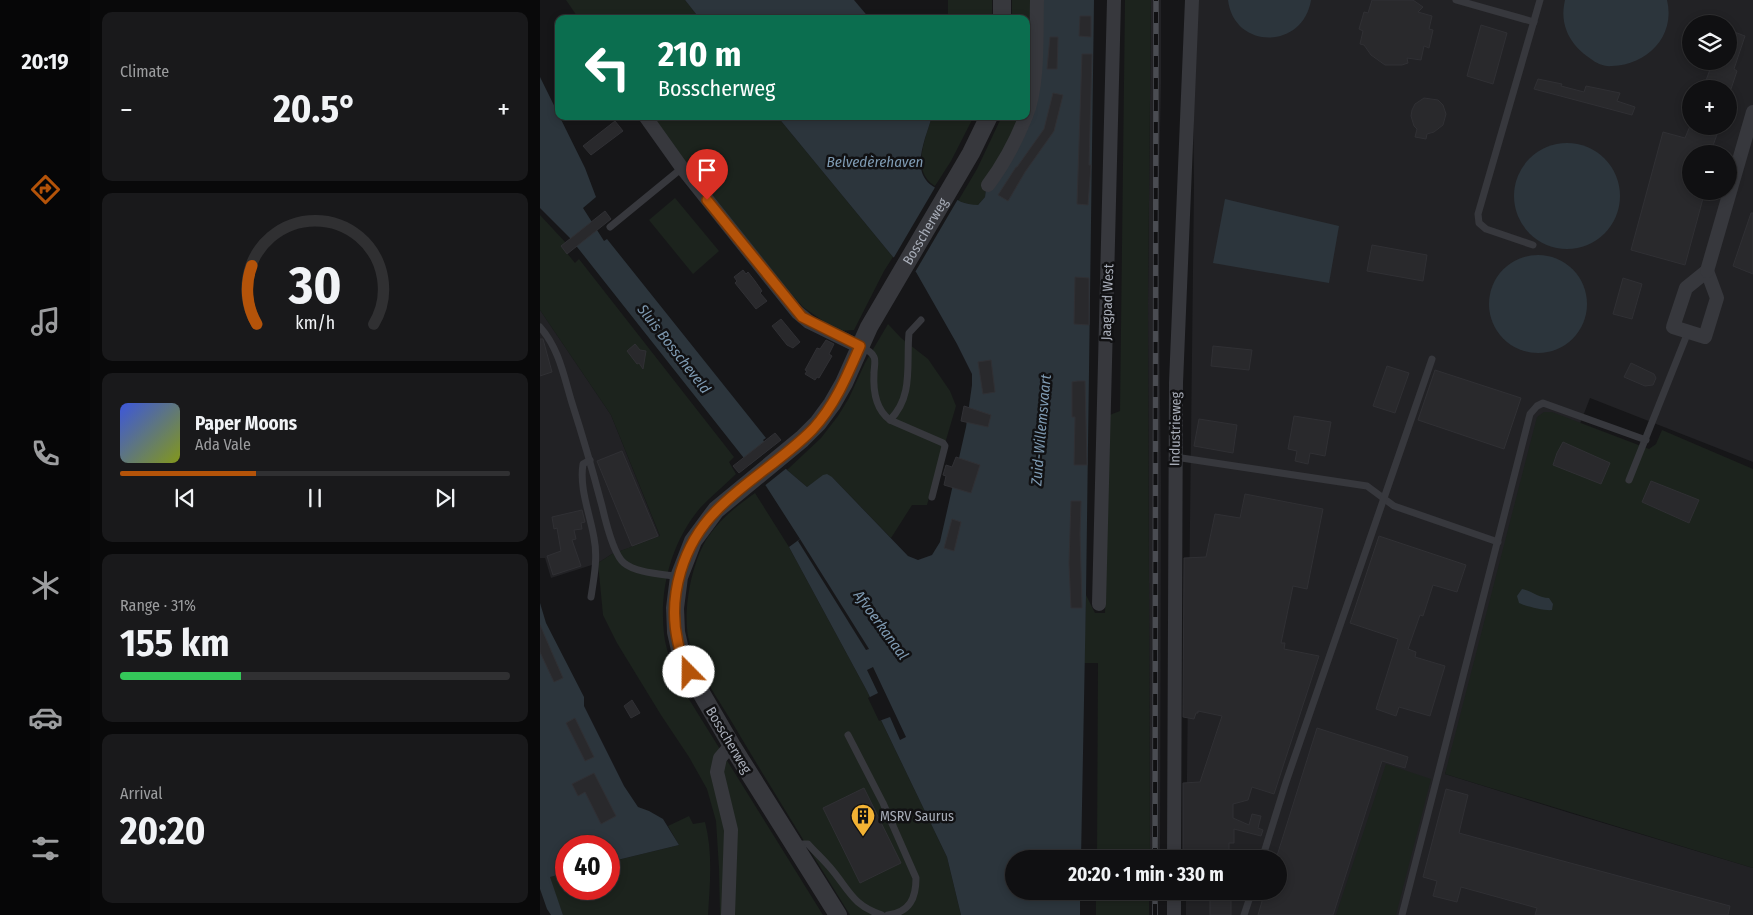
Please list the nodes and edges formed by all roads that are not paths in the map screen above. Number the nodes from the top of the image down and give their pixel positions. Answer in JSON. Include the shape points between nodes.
{"nodes":[{"id":1,"x":1002,"y":0,"type":"edge"},
{"id":2,"x":1037,"y":0,"type":"edge"},
{"id":3,"x":1114,"y":0,"type":"edge"},
{"id":4,"x":1192,"y":0,"type":"edge"},
{"id":5,"x":1456,"y":0,"type":"edge"},
{"id":6,"x":1540,"y":0,"type":"edge"},
{"id":7,"x":1002,"y":15,"type":"edge"},
{"id":8,"x":1534,"y":22,"type":"junction"},
{"id":9,"x":1030,"y":107,"type":"edge"},
{"id":10,"x":1753,"y":112,"type":"edge"},
{"id":11,"x":648,"y":120,"type":"edge"},
{"id":12,"x":987,"y":120,"type":"edge"},
{"id":13,"x":1024,"y":120,"type":"edge"},
{"id":14,"x":682,"y":168,"type":"junction"},
{"id":15,"x":988,"y":185,"type":"dead end"},
{"id":16,"x":610,"y":226,"type":"dead end"},
{"id":17,"x":1533,"y":245,"type":"dead end"},
{"id":18,"x":1707,"y":271,"type":"junction"},
{"id":19,"x":921,"y":320,"type":"dead end"},
{"id":20,"x":540,"y":327,"type":"edge"},
{"id":21,"x":1688,"y":332,"type":"junction"},
{"id":22,"x":860,"y":346,"type":"junction"},
{"id":23,"x":1432,"y":359,"type":"dead end"},
{"id":24,"x":890,"y":420,"type":"junction"},
{"id":25,"x":1646,"y":440,"type":"junction"},
{"id":26,"x":1174,"y":456,"type":"junction"},
{"id":27,"x":590,"y":460,"type":"junction"},
{"id":28,"x":1629,"y":480,"type":"dead end"},
{"id":29,"x":932,"y":497,"type":"dead end"},
{"id":30,"x":1384,"y":497,"type":"junction"},
{"id":31,"x":1498,"y":542,"type":"junction"},
{"id":32,"x":679,"y":577,"type":"junction"},
{"id":33,"x":591,"y":597,"type":"dead end"},
{"id":34,"x":1099,"y":604,"type":"dead end"},
{"id":35,"x":848,"y":735,"type":"dead end"},
{"id":36,"x":732,"y":746,"type":"junction"},
{"id":37,"x":796,"y":847,"type":"junction"},
{"id":38,"x":1174,"y":850,"type":"edge"},
{"id":39,"x":1265,"y":850,"type":"edge"},
{"id":40,"x":1174,"y":900,"type":"edge"},
{"id":41,"x":1249,"y":900,"type":"edge"},
{"id":42,"x":728,"y":915,"type":"edge"},
{"id":43,"x":838,"y":915,"type":"edge"},
{"id":44,"x":882,"y":915,"type":"edge"},
{"id":45,"x":888,"y":915,"type":"edge"},
{"id":46,"x":1174,"y":915,"type":"edge"},
{"id":47,"x":1244,"y":915,"type":"edge"},
{"id":48,"x":1402,"y":915,"type":"edge"}],
"edges":[{"from":1,"to":7,"type":"street"},
{"from":2,"to":9,"type":"street"},
{"from":3,"to":34,"type":"street","name":"Jaagpad West"},
{"from":4,"to":26,"type":"street","name":"Industrieweg"},
{"from":5,"to":8,"type":"lane"},
{"from":6,"to":8,"type":"lane"},
{"from":8,"to":17,"type":"lane","via":[[1478,214],[1479,223],[1486,229]]},
{"from":10,"to":18,"type":"street"},
{"from":11,"to":14,"type":"street"},
{"from":12,"to":22,"type":"street","name":"Bosscherweg"},
{"from":13,"to":15,"type":"street","via":[[1007,156]]},
{"from":14,"to":16,"type":"lane"},
{"from":14,"to":22,"type":"street","via":[[798,312],[809,322]]},
{"from":18,"to":21,"type":"street","via":[[1686,288],[1673,328]]},
{"from":18,"to":21,"type":"street","via":[[1717,298],[1705,338]]},
{"from":19,"to":24,"type":"lane","via":[[909,333],[908,386],[901,406]]},
{"from":20,"to":27,"type":"lane","via":[[557,352]]},
{"from":21,"to":25,"type":"lane"},
{"from":22,"to":24,"type":"lane","via":[[874,356],[876,402]]},
{"from":22,"to":32,"type":"street","name":"Bosscherweg","via":[[844,383],[814,428],[723,504],[689,549]]},
{"from":23,"to":30,"type":"lane"},
{"from":24,"to":29,"type":"lane","via":[[943,442],[945,446]]},
{"from":25,"to":28,"type":"lane"},
{"from":25,"to":31,"type":"lane","via":[[1543,403],[1537,406],[1530,414]]},
{"from":26,"to":30,"type":"lane","via":[[1367,486]]},
{"from":26,"to":38,"type":"street","name":"Industrieweg"},
{"from":27,"to":32,"type":"lane","via":[[606,523],[623,562],[647,572]]},
{"from":27,"to":33,"type":"lane","via":[[583,464],[581,477],[595,540]]},
{"from":30,"to":31,"type":"lane","via":[[1394,506]]},
{"from":30,"to":39,"type":"lane"},
{"from":31,"to":48,"type":"lane"},
{"from":32,"to":36,"type":"street","name":"Bosscherweg","via":[[675,621],[681,654]]},
{"from":35,"to":45,"type":"lane","via":[[916,878],[912,902],[898,914]]},
{"from":36,"to":37,"type":"street","name":"Bosscherweg"},
{"from":36,"to":42,"type":"street","via":[[720,758],[717,772],[731,830]]},
{"from":37,"to":43,"type":"street","name":"Bosscherweg"},
{"from":37,"to":44,"type":"lane","via":[[808,844],[855,901]]},
{"from":40,"to":46,"type":"street"},
{"from":41,"to":47,"type":"lane"}]}
